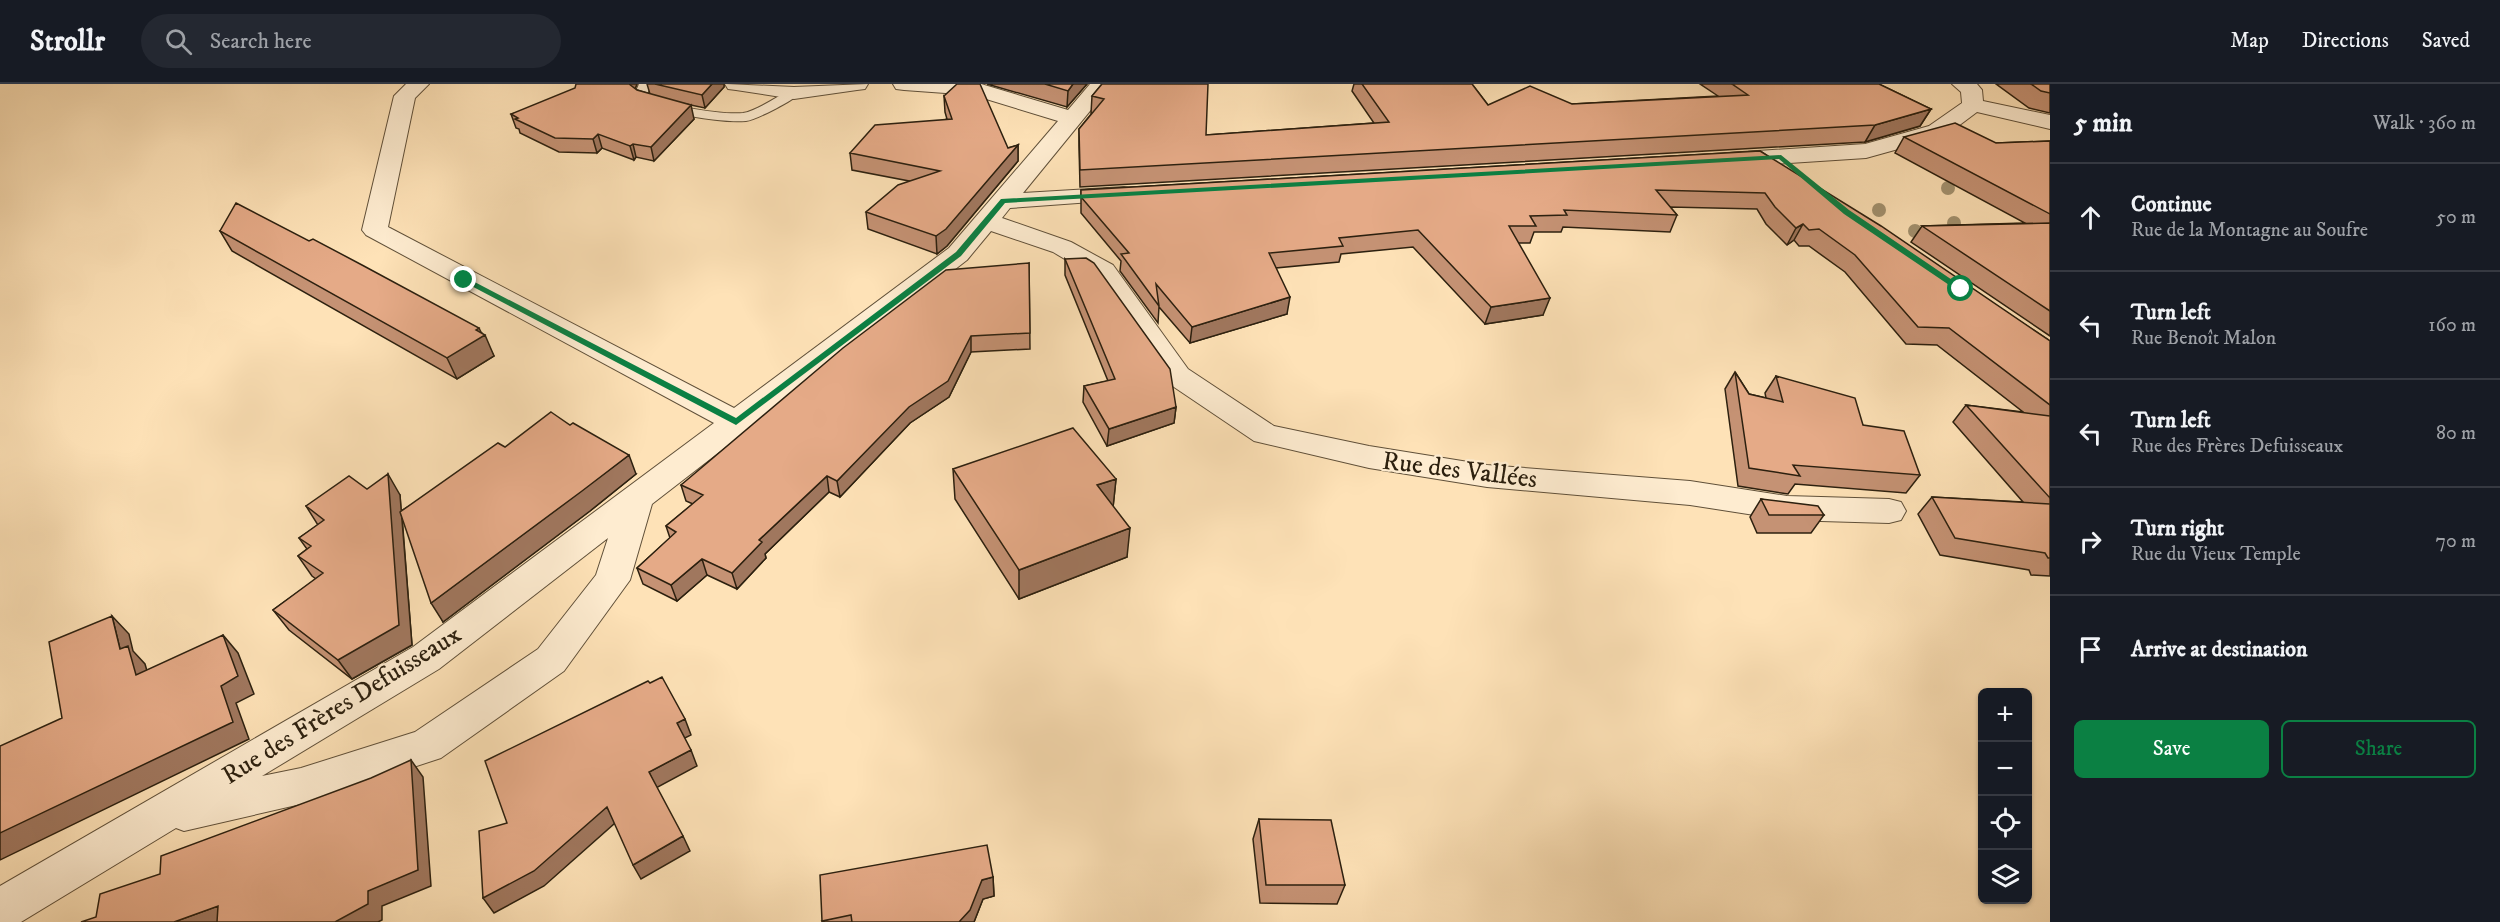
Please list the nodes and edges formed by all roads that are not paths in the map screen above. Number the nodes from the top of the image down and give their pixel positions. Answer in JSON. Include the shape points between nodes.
{"nodes":[{"id":1,"x":418,"y":84,"type":"edge"},
{"id":2,"x":645,"y":84,"type":"edge"},
{"id":3,"x":736,"y":84,"type":"edge"},
{"id":4,"x":857,"y":84,"type":"edge"},
{"id":5,"x":904,"y":84,"type":"edge"},
{"id":6,"x":1101,"y":84,"type":"edge"},
{"id":7,"x":794,"y":93,"type":"junction"},
{"id":8,"x":1968,"y":94,"type":"edge"},
{"id":9,"x":1072,"y":118,"type":"junction"},
{"id":10,"x":2050,"y":122,"type":"edge"},
{"id":11,"x":1781,"y":157,"type":"junction"},
{"id":12,"x":1709,"y":161,"type":"edge"},
{"id":13,"x":1806,"y":178,"type":"edge"},
{"id":14,"x":1147,"y":192,"type":"edge"},
{"id":15,"x":995,"y":211,"type":"junction"},
{"id":16,"x":736,"y":422,"type":"junction"},
{"id":17,"x":637,"y":498,"type":"junction"},
{"id":18,"x":1889,"y":511,"type":"dead end"},
{"id":19,"x":156,"y":818,"type":"junction"},
{"id":20,"x":0,"y":910,"type":"edge"}],
"edges":[{"from":1,"to":16,"type":"street","via":[[405,96],[375,230]]},
{"from":2,"to":7,"type":"lane","via":[[640,96],[652,104],[746,117]]},
{"from":3,"to":7,"type":"street"},
{"from":4,"to":7,"type":"street"},
{"from":5,"to":9,"type":"street","via":[[975,89]]},
{"from":6,"to":9,"type":"street","name":"Rue des Frères Defuisseaux"},
{"from":8,"to":10,"type":"street"},
{"from":8,"to":11,"type":"street","via":[[1936,131],[1866,151]]},
{"from":9,"to":15,"type":"street","name":"Rue des Frères Defuisseaux"},
{"from":11,"to":12,"type":"street"},
{"from":11,"to":13,"type":"street"},
{"from":14,"to":15,"type":"street"},
{"from":15,"to":16,"type":"street","name":"Rue des Frères Defuisseaux","via":[[958,254]]},
{"from":15,"to":18,"type":"street","name":"Rue des Vallées","via":[[1104,271],[1178,375],[1265,434],[1369,457],[1487,476],[1690,493],[1787,508]]},
{"from":16,"to":17,"type":"street","name":"Rue des Frères Defuisseaux"},
{"from":17,"to":19,"type":"street","name":"Rue des Frères Defuisseaux","via":[[426,658]]},
{"from":17,"to":19,"type":"street","name":"Rue des Frères Defuisseaux","via":[[612,580],[551,660],[426,746],[301,786]]},
{"from":19,"to":20,"type":"street","name":"Rue des Frères Defuisseaux"}]}
